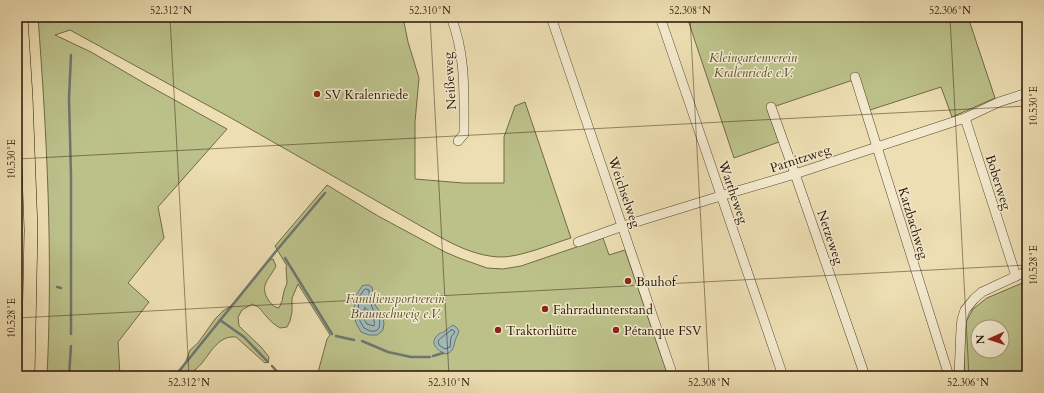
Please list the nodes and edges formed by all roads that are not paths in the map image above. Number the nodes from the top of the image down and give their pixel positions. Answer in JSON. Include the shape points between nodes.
{"nodes":[{"id":1,"x":21,"y":17,"type":"edge"},
{"id":2,"x":451,"y":17,"type":"edge"},
{"id":3,"x":551,"y":17,"type":"edge"},
{"id":4,"x":660,"y":17,"type":"edge"},
{"id":5,"x":855,"y":77,"type":"dead end"},
{"id":6,"x":1027,"y":93,"type":"edge"},
{"id":7,"x":771,"y":108,"type":"dead end"},
{"id":8,"x":965,"y":118,"type":"junction"},
{"id":9,"x":458,"y":141,"type":"dead end"},
{"id":10,"x":877,"y":146,"type":"junction"},
{"id":11,"x":795,"y":174,"type":"junction"},
{"id":12,"x":721,"y":196,"type":"junction"},
{"id":13,"x":622,"y":226,"type":"junction"},
{"id":14,"x":578,"y":242,"type":"dead end"},
{"id":15,"x":1027,"y":271,"type":"edge"},
{"id":16,"x":1016,"y":276,"type":"junction"},
{"id":17,"x":28,"y":376,"type":"edge"},
{"id":18,"x":673,"y":376,"type":"edge"},
{"id":19,"x":782,"y":376,"type":"edge"},
{"id":20,"x":865,"y":376,"type":"edge"},
{"id":21,"x":949,"y":376,"type":"edge"},
{"id":22,"x":959,"y":376,"type":"edge"}],
"edges":[{"from":1,"to":17,"type":"highway","via":[[31,230]]},
{"from":2,"to":9,"type":"street","name":"Neißeweg","via":[[461,49],[465,82],[464,134]]},
{"from":3,"to":13,"type":"street","name":"Weichselweg"},
{"from":4,"to":12,"type":"street","name":"Wartheweg"},
{"from":5,"to":10,"type":"street","name":"Katzbachweg"},
{"from":6,"to":8,"type":"street","name":"Parnitzweg","via":[[999,102]]},
{"from":7,"to":11,"type":"street","name":"Netzeweg"},
{"from":8,"to":10,"type":"street","name":"Parnitzweg"},
{"from":8,"to":16,"type":"street","name":"Boberweg"},
{"from":10,"to":11,"type":"street","name":"Parnitzweg"},
{"from":10,"to":21,"type":"street","name":"Katzbachweg"},
{"from":11,"to":12,"type":"street","name":"Parnitzweg"},
{"from":11,"to":20,"type":"street","name":"Netzeweg"},
{"from":12,"to":13,"type":"street","name":"Parnitzweg"},
{"from":12,"to":19,"type":"street","name":"Wartheweg"},
{"from":13,"to":14,"type":"street","name":"Parnitzweg"},
{"from":13,"to":18,"type":"street","name":"Weichselweg"},
{"from":15,"to":16,"type":"street"},
{"from":16,"to":22,"type":"street","via":[[982,292],[965,310],[961,328]]}]}
